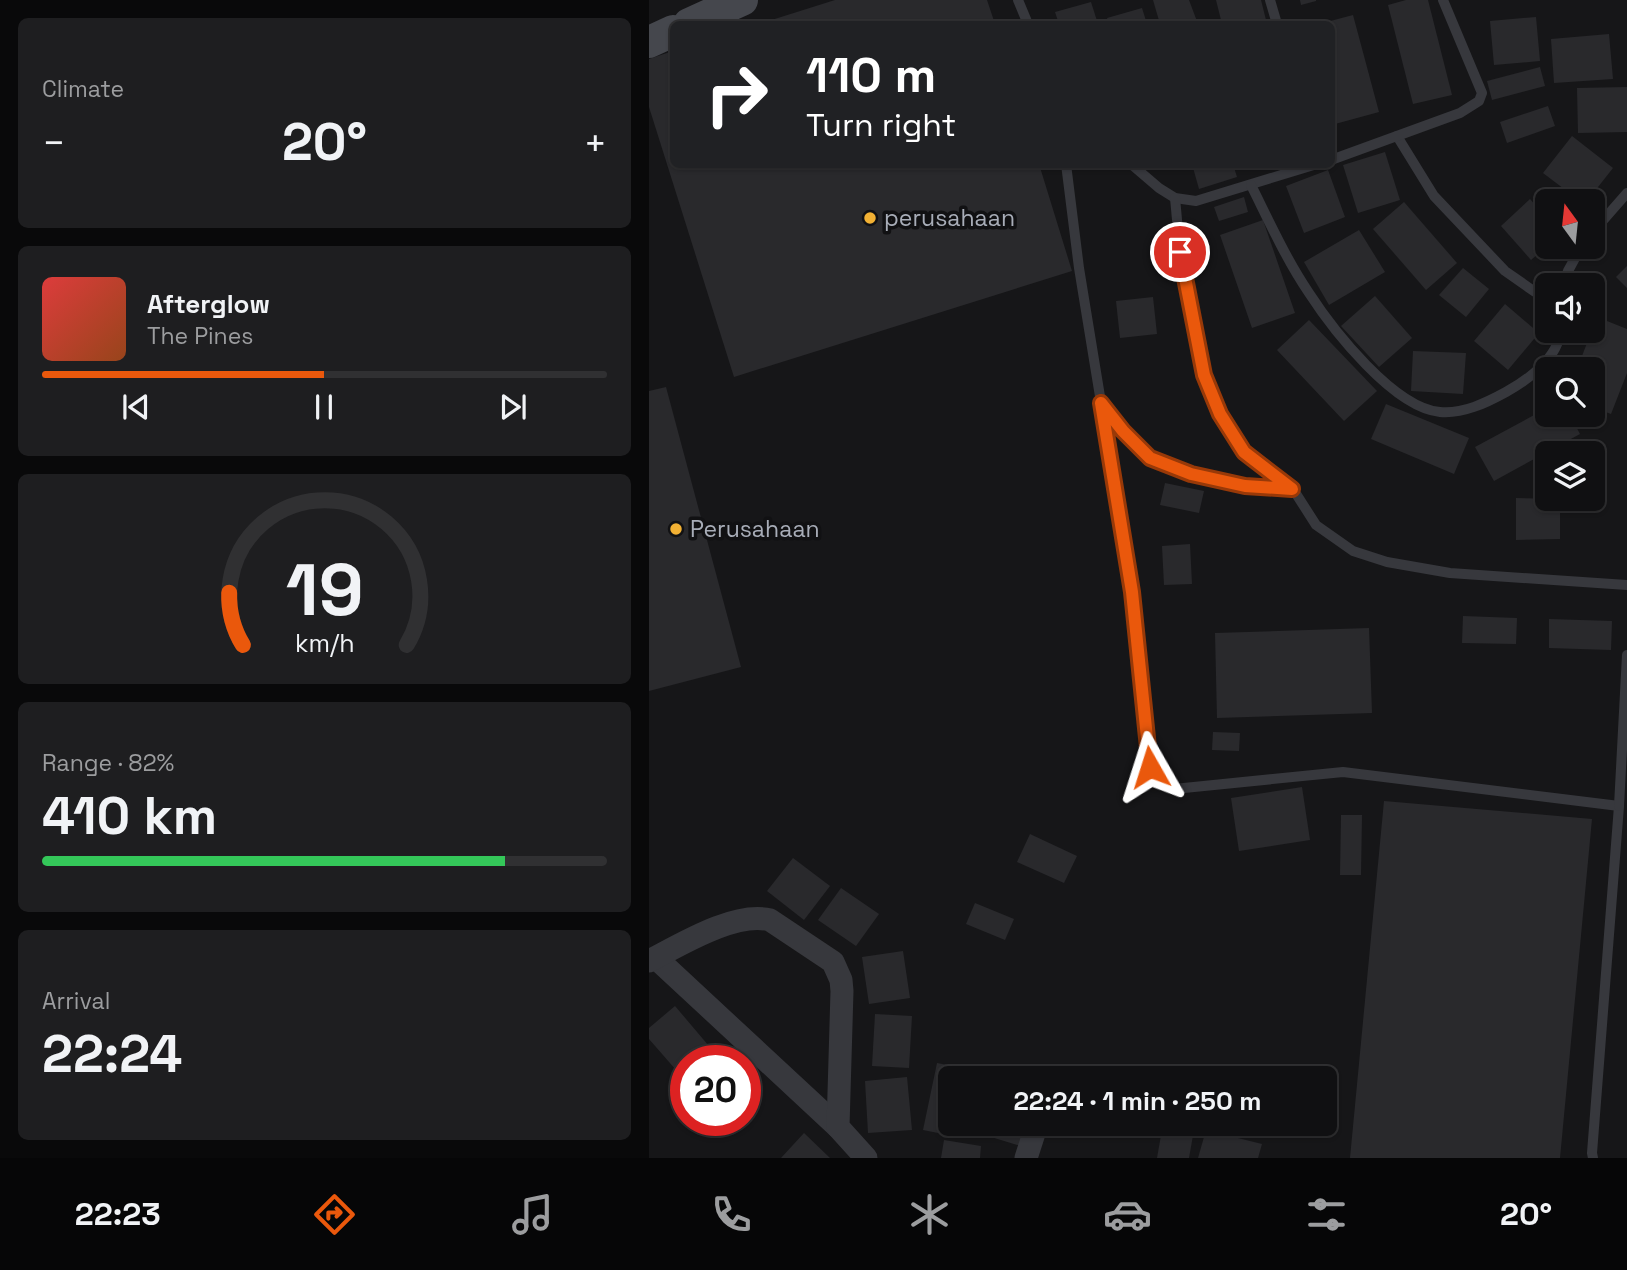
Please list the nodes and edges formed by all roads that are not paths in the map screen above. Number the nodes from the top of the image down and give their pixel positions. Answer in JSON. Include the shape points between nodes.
{"nodes":[{"id":1,"x":742,"y":0,"type":"edge"},
{"id":2,"x":1018,"y":0,"type":"edge"},
{"id":3,"x":1270,"y":0,"type":"edge"},
{"id":4,"x":1443,"y":0,"type":"edge"},
{"id":5,"x":696,"y":21,"type":"edge"},
{"id":6,"x":1027,"y":21,"type":"edge"},
{"id":7,"x":1276,"y":21,"type":"edge"},
{"id":8,"x":670,"y":32,"type":"edge"},
{"id":9,"x":649,"y":42,"type":"edge"},
{"id":10,"x":1397,"y":136,"type":"junction"},
{"id":11,"x":1335,"y":159,"type":"edge"},
{"id":12,"x":1067,"y":168,"type":"edge"},
{"id":13,"x":1136,"y":168,"type":"edge"},
{"id":14,"x":1304,"y":168,"type":"edge"},
{"id":15,"x":1251,"y":184,"type":"junction"},
{"id":16,"x":1627,"y":193,"type":"edge"},
{"id":17,"x":1175,"y":198,"type":"junction"},
{"id":18,"x":1605,"y":218,"type":"edge"},
{"id":19,"x":1535,"y":292,"type":"edge"},
{"id":20,"x":1558,"y":343,"type":"edge"},
{"id":21,"x":1101,"y":403,"type":"junction"},
{"id":22,"x":1292,"y":489,"type":"junction"},
{"id":23,"x":1627,"y":585,"type":"edge"},
{"id":24,"x":1627,"y":655,"type":"edge"},
{"id":25,"x":1619,"y":806,"type":"junction"},
{"id":26,"x":1622,"y":837,"type":"edge"},
{"id":27,"x":652,"y":959,"type":"edge"},
{"id":28,"x":839,"y":1127,"type":"junction"},
{"id":29,"x":1033,"y":1136,"type":"edge"},
{"id":30,"x":866,"y":1158,"type":"edge"},
{"id":31,"x":1026,"y":1158,"type":"edge"},
{"id":32,"x":1593,"y":1158,"type":"edge"}],
"edges":[{"from":1,"to":5,"type":"street"},
{"from":2,"to":6,"type":"lane"},
{"from":3,"to":7,"type":"lane"},
{"from":4,"to":10,"type":"lane","via":[[1481,93],[1479,101],[1460,113]]},
{"from":8,"to":9,"type":"street"},
{"from":10,"to":11,"type":"lane"},
{"from":10,"to":19,"type":"lane","via":[[1434,197],[1505,271]]},
{"from":12,"to":21,"type":"lane"},
{"from":13,"to":17,"type":"lane"},
{"from":14,"to":15,"type":"lane"},
{"from":15,"to":17,"type":"lane","via":[[1196,201]]},
{"from":15,"to":20,"type":"lane","via":[[1309,294],[1372,370],[1398,394],[1425,409],[1461,411],[1488,401],[1516,387],[1549,360]]},
{"from":16,"to":18,"type":"lane"},
{"from":17,"to":22,"type":"lane","via":[[1180,252],[1204,375],[1220,414],[1244,452]]},
{"from":21,"to":22,"type":"lane","via":[[1150,458],[1191,474],[1245,486]]},
{"from":21,"to":25,"type":"lane","via":[[1132,592],[1155,781],[1174,789],[1343,772]]},
{"from":22,"to":23,"type":"lane","via":[[1316,525],[1353,551],[1387,562],[1450,573]]},
{"from":24,"to":25,"type":"lane"},
{"from":25,"to":26,"type":"lane"},
{"from":26,"to":32,"type":"lane"},
{"from":27,"to":28,"type":"street"},
{"from":27,"to":28,"type":"street","via":[[731,922],[760,918],[833,962],[842,991]]},
{"from":28,"to":30,"type":"street"},
{"from":29,"to":31,"type":"street"}]}
